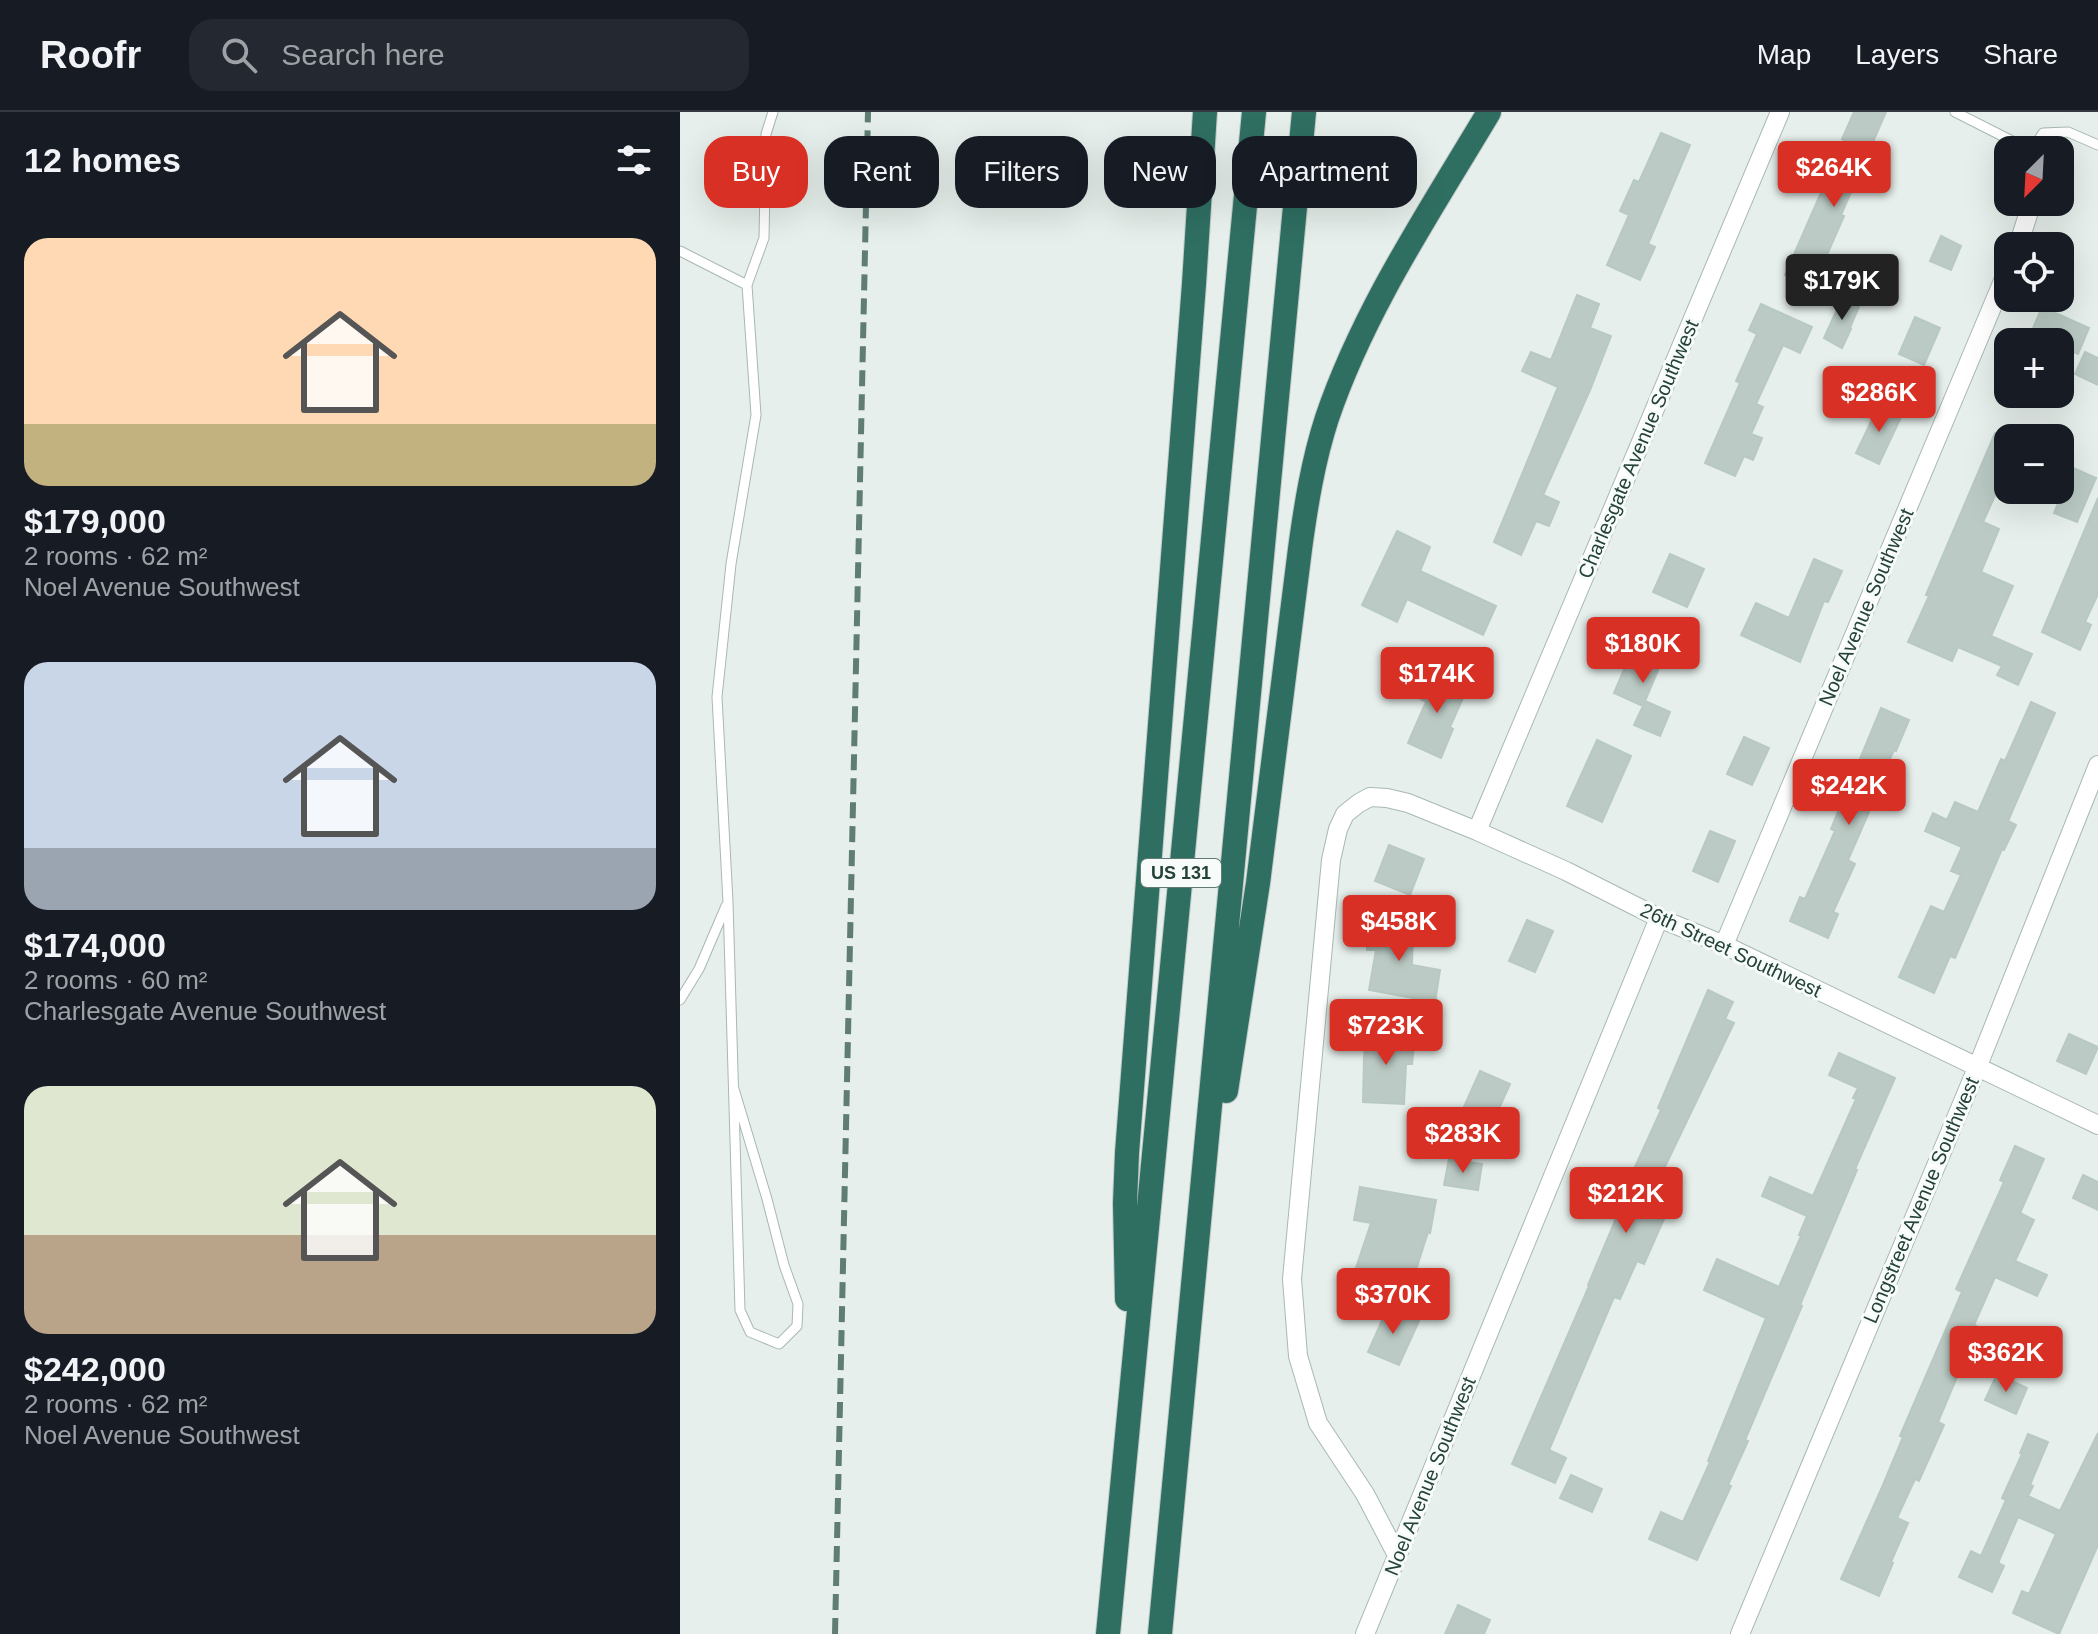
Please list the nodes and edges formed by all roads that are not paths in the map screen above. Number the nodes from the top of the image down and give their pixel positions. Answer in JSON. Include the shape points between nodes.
{"nodes":[{"id":1,"x":773,"y":112,"type":"edge"},
{"id":2,"x":1205,"y":112,"type":"edge"},
{"id":3,"x":1254,"y":112,"type":"edge"},
{"id":4,"x":1304,"y":112,"type":"edge"},
{"id":5,"x":1489,"y":112,"type":"edge"},
{"id":6,"x":1780,"y":112,"type":"edge"},
{"id":7,"x":1955,"y":112,"type":"edge"},
{"id":8,"x":2003,"y":136,"type":"edge"},
{"id":9,"x":2041,"y":136,"type":"edge"},
{"id":10,"x":2098,"y":145,"type":"edge"},
{"id":11,"x":680,"y":251,"type":"edge"},
{"id":12,"x":747,"y":285,"type":"junction"},
{"id":13,"x":1994,"y":302,"type":"edge"},
{"id":14,"x":2098,"y":765,"type":"edge"},
{"id":15,"x":1477,"y":831,"type":"junction"},
{"id":16,"x":728,"y":902,"type":"junction"},
{"id":17,"x":1659,"y":918,"type":"junction"},
{"id":18,"x":1724,"y":945,"type":"junction"},
{"id":19,"x":680,"y":1000,"type":"edge"},
{"id":20,"x":1977,"y":1068,"type":"junction"},
{"id":21,"x":734,"y":1089,"type":"junction"},
{"id":22,"x":2098,"y":1125,"type":"edge"},
{"id":23,"x":1189,"y":1335,"type":"junction"},
{"id":24,"x":1130,"y":1412,"type":"junction"},
{"id":25,"x":1397,"y":1555,"type":"junction"},
{"id":26,"x":1108,"y":1634,"type":"edge"},
{"id":27,"x":1160,"y":1634,"type":"edge"},
{"id":28,"x":1365,"y":1634,"type":"edge"},
{"id":29,"x":1740,"y":1634,"type":"edge"}],
"edges":[{"from":1,"to":12,"type":"lane","via":[[766,134],[764,238]]},
{"from":2,"to":24,"type":"highway","via":[[1127,1153]]},
{"from":3,"to":24,"type":"highway","number":"US 131"},
{"from":4,"to":23,"type":"highway","number":"US 131"},
{"from":5,"to":23,"type":"highway","via":[[1361,336],[1314,464],[1258,883]]},
{"from":6,"to":15,"type":"street","name":"Charlesgate Avenue Southwest"},
{"from":7,"to":8,"type":"lane"},
{"from":9,"to":10,"type":"lane","via":[[2068,132]]},
{"from":11,"to":12,"type":"lane"},
{"from":12,"to":16,"type":"lane","via":[[756,415],[731,564],[717,697]]},
{"from":13,"to":18,"type":"street","name":"Noel Avenue Southwest"},
{"from":14,"to":20,"type":"street","name":"Longstreet Avenue Southwest"},
{"from":15,"to":17,"type":"street","name":"26th Street Southwest"},
{"from":15,"to":25,"type":"street","name":"26th Street Southwest","via":[[1408,803],[1370,797],[1345,814],[1331,860],[1292,1279],[1298,1356],[1318,1423]]},
{"from":16,"to":19,"type":"lane"},
{"from":16,"to":21,"type":"lane"},
{"from":17,"to":18,"type":"street","name":"26th Street Southwest"},
{"from":17,"to":25,"type":"street","name":"Noel Avenue Southwest"},
{"from":18,"to":20,"type":"street","name":"26th Street Southwest"},
{"from":20,"to":22,"type":"street","name":"26th Street Southwest"},
{"from":20,"to":29,"type":"street","name":"Longstreet Avenue Southwest"},
{"from":21,"to":21,"type":"lane","via":[[740,1310],[750,1332],[779,1344],[797,1326],[798,1304]]},
{"from":23,"to":27,"type":"highway","number":"US 131"},
{"from":24,"to":26,"type":"highway","number":"US 131"},
{"from":25,"to":28,"type":"street","name":"Noel Avenue Southwest"}]}
